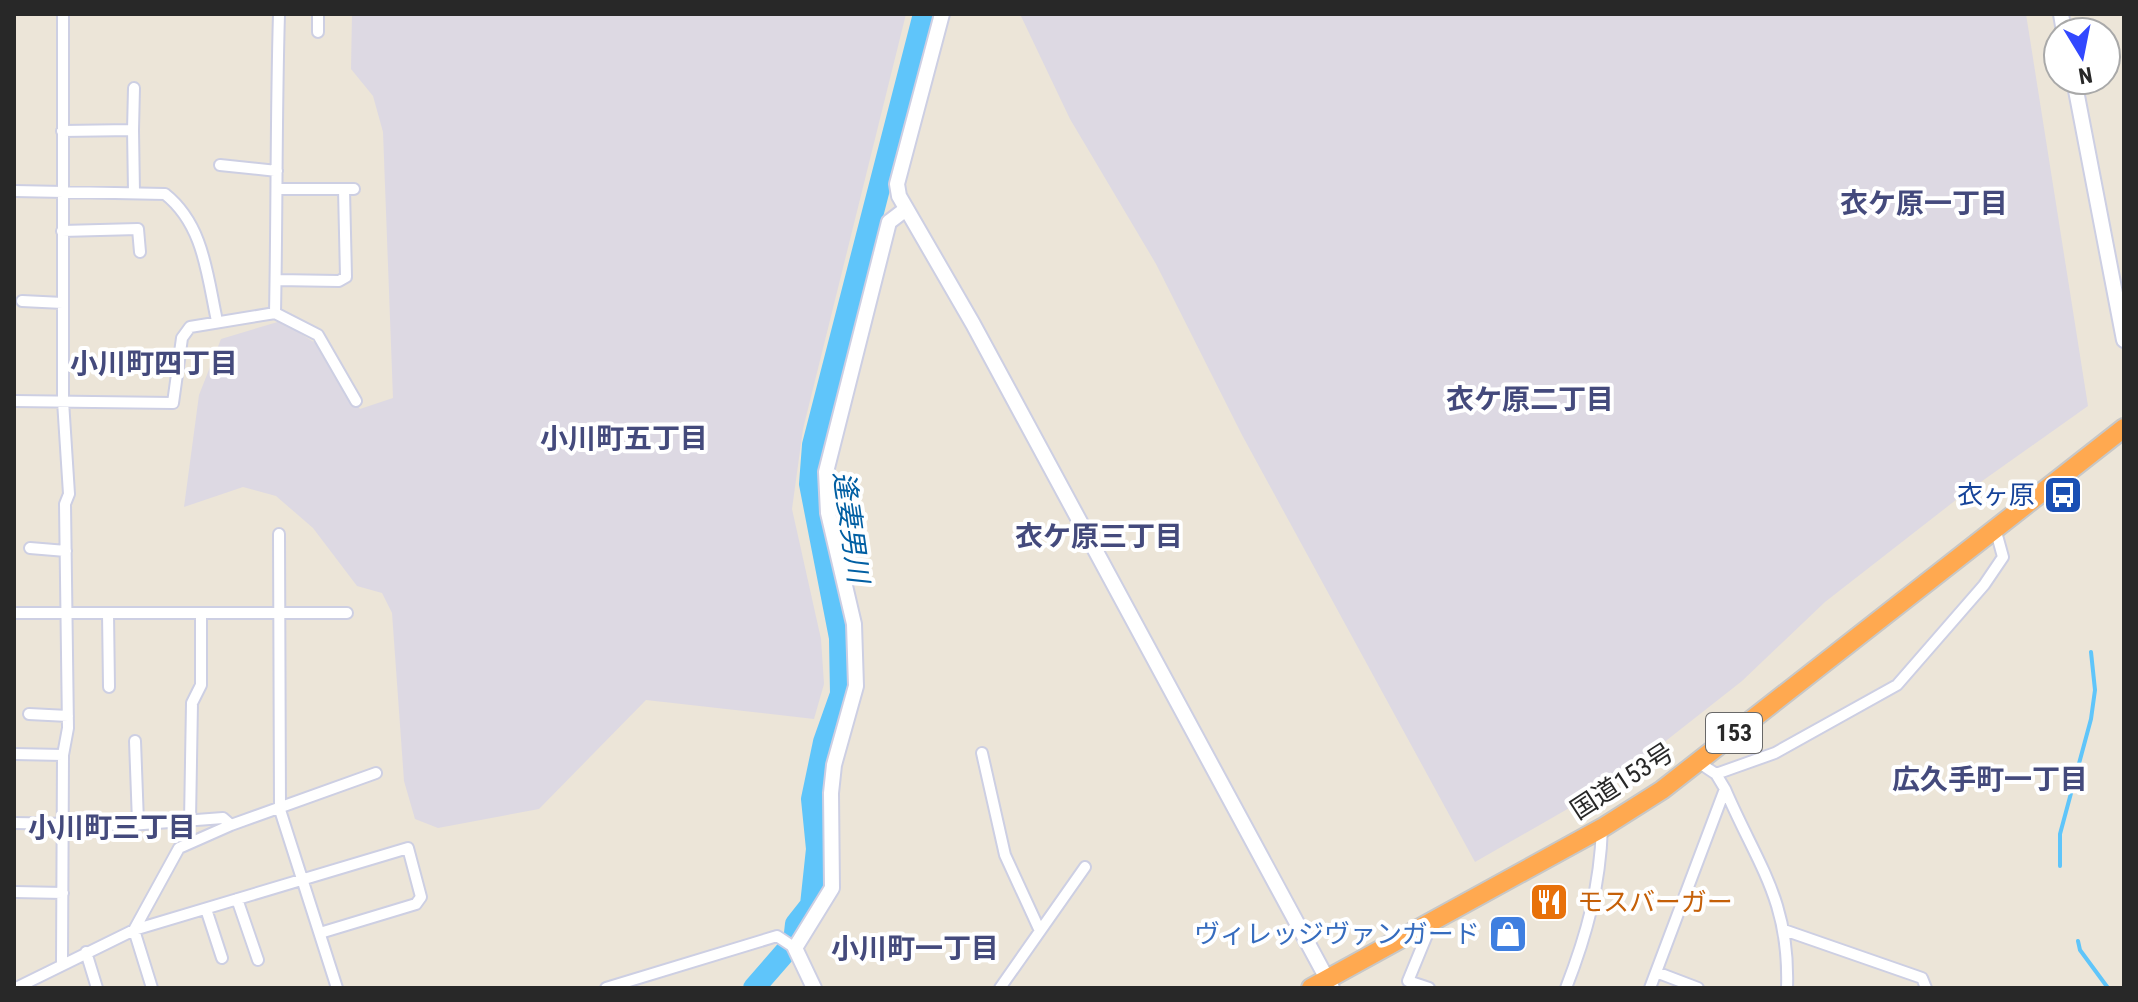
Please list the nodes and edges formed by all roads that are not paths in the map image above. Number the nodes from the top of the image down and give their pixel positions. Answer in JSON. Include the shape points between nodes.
{"nodes":[{"id":1,"x":63,"y":14,"type":"edge"},
{"id":2,"x":279,"y":14,"type":"edge"},
{"id":3,"x":318,"y":14,"type":"edge"},
{"id":4,"x":942,"y":14,"type":"edge"},
{"id":5,"x":318,"y":32,"type":"dead end"},
{"id":6,"x":134,"y":88,"type":"dead end"},
{"id":7,"x":2077,"y":96,"type":"edge"},
{"id":8,"x":133,"y":130,"type":"junction"},
{"id":9,"x":62,"y":131,"type":"junction"},
{"id":10,"x":220,"y":165,"type":"dead end"},
{"id":11,"x":277,"y":171,"type":"junction"},
{"id":12,"x":278,"y":189,"type":"junction"},
{"id":13,"x":14,"y":191,"type":"edge"},
{"id":14,"x":62,"y":192,"type":"junction"},
{"id":15,"x":134,"y":192,"type":"junction"},
{"id":16,"x":906,"y":209,"type":"junction"},
{"id":17,"x":62,"y":231,"type":"junction"},
{"id":18,"x":140,"y":252,"type":"dead end"},
{"id":19,"x":276,"y":280,"type":"junction"},
{"id":20,"x":22,"y":301,"type":"dead end"},
{"id":21,"x":63,"y":303,"type":"junction"},
{"id":22,"x":275,"y":313,"type":"junction"},
{"id":23,"x":217,"y":321,"type":"junction"},
{"id":24,"x":2124,"y":340,"type":"edge"},
{"id":25,"x":14,"y":401,"type":"edge"},
{"id":26,"x":63,"y":401,"type":"junction"},
{"id":27,"x":356,"y":401,"type":"dead end"},
{"id":28,"x":2124,"y":428,"type":"edge"},
{"id":29,"x":1995,"y":528,"type":"junction"},
{"id":30,"x":279,"y":534,"type":"dead end"},
{"id":31,"x":30,"y":548,"type":"dead end"},
{"id":32,"x":66,"y":551,"type":"junction"},
{"id":33,"x":66,"y":612,"type":"junction"},
{"id":34,"x":14,"y":613,"type":"edge"},
{"id":35,"x":108,"y":613,"type":"junction"},
{"id":36,"x":347,"y":613,"type":"dead end"},
{"id":37,"x":201,"y":614,"type":"junction"},
{"id":38,"x":278,"y":614,"type":"junction"},
{"id":39,"x":109,"y":687,"type":"dead end"},
{"id":40,"x":29,"y":714,"type":"dead end"},
{"id":41,"x":68,"y":716,"type":"junction"},
{"id":42,"x":135,"y":741,"type":"dead end"},
{"id":43,"x":982,"y":753,"type":"dead end"},
{"id":44,"x":14,"y":754,"type":"edge"},
{"id":45,"x":63,"y":755,"type":"junction"},
{"id":46,"x":1698,"y":762,"type":"junction"},
{"id":47,"x":376,"y":773,"type":"dead end"},
{"id":48,"x":1716,"y":774,"type":"junction"},
{"id":49,"x":1725,"y":789,"type":"junction"},
{"id":50,"x":280,"y":810,"type":"junction"},
{"id":51,"x":190,"y":821,"type":"junction"},
{"id":52,"x":138,"y":822,"type":"junction"},
{"id":53,"x":14,"y":823,"type":"edge"},
{"id":54,"x":64,"y":823,"type":"junction"},
{"id":55,"x":231,"y":825,"type":"junction"},
{"id":56,"x":1602,"y":828,"type":"junction"},
{"id":57,"x":1085,"y":867,"type":"dead end"},
{"id":58,"x":304,"y":877,"type":"junction"},
{"id":59,"x":14,"y":892,"type":"edge"},
{"id":60,"x":63,"y":893,"type":"junction"},
{"id":61,"x":237,"y":899,"type":"junction"},
{"id":62,"x":206,"y":909,"type":"junction"},
{"id":63,"x":1434,"y":918,"type":"junction"},
{"id":64,"x":134,"y":930,"type":"junction"},
{"id":65,"x":1784,"y":930,"type":"junction"},
{"id":66,"x":1040,"y":931,"type":"junction"},
{"id":67,"x":320,"y":933,"type":"junction"},
{"id":68,"x":795,"y":948,"type":"junction"},
{"id":69,"x":86,"y":952,"type":"junction"},
{"id":70,"x":222,"y":958,"type":"dead end"},
{"id":71,"x":258,"y":960,"type":"dead end"},
{"id":72,"x":62,"y":963,"type":"junction"},
{"id":73,"x":1656,"y":972,"type":"junction"},
{"id":74,"x":1323,"y":984,"type":"edge"},
{"id":75,"x":1407,"y":984,"type":"edge"},
{"id":76,"x":16,"y":988,"type":"edge"},
{"id":77,"x":97,"y":988,"type":"edge"},
{"id":78,"x":152,"y":988,"type":"edge"},
{"id":79,"x":337,"y":988,"type":"edge"},
{"id":80,"x":606,"y":988,"type":"edge"},
{"id":81,"x":814,"y":988,"type":"edge"},
{"id":82,"x":1000,"y":988,"type":"edge"},
{"id":83,"x":1429,"y":988,"type":"edge"},
{"id":84,"x":1566,"y":988,"type":"edge"},
{"id":85,"x":1650,"y":988,"type":"edge"},
{"id":86,"x":1698,"y":988,"type":"edge"},
{"id":87,"x":1787,"y":988,"type":"edge"},
{"id":88,"x":1926,"y":988,"type":"edge"}],
"edges":[{"from":1,"to":9,"type":"street"},
{"from":2,"to":11,"type":"street"},
{"from":3,"to":5,"type":"street"},
{"from":4,"to":16,"type":"street","via":[[897,184]]},
{"from":6,"to":8,"type":"street"},
{"from":7,"to":24,"type":"street"},
{"from":8,"to":9,"type":"street"},
{"from":8,"to":15,"type":"street"},
{"from":9,"to":14,"type":"street"},
{"from":10,"to":11,"type":"street"},
{"from":11,"to":12,"type":"street"},
{"from":12,"to":19,"type":"street"},
{"from":12,"to":19,"type":"street","via":[[349,189],[346,277]]},
{"from":13,"to":14,"type":"street"},
{"from":14,"to":15,"type":"street"},
{"from":14,"to":17,"type":"street"},
{"from":15,"to":23,"type":"street","via":[[165,194],[192,224]]},
{"from":16,"to":68,"type":"street","via":[[889,222],[826,472],[828,513],[854,624],[856,686],[833,775],[832,888]]},
{"from":16,"to":74,"type":"street","via":[[973,324]]},
{"from":17,"to":18,"type":"street","via":[[138,229]]},
{"from":17,"to":21,"type":"street"},
{"from":19,"to":22,"type":"street"},
{"from":20,"to":21,"type":"street"},
{"from":21,"to":26,"type":"street"},
{"from":22,"to":23,"type":"street"},
{"from":22,"to":27,"type":"street","via":[[318,335]]},
{"from":23,"to":26,"type":"street","via":[[190,327],[182,338],[173,403]]},
{"from":25,"to":26,"type":"street"},
{"from":26,"to":32,"type":"street","via":[[69,494]]},
{"from":28,"to":29,"type":"highway","name":"国道153号","number":"153"},
{"from":29,"to":46,"type":"highway","name":"国道153号","number":"153"},
{"from":29,"to":48,"type":"street","via":[[2003,557],[1897,685],[1775,753]]},
{"from":30,"to":38,"type":"street"},
{"from":31,"to":32,"type":"street"},
{"from":32,"to":33,"type":"street"},
{"from":33,"to":34,"type":"street"},
{"from":33,"to":35,"type":"street"},
{"from":33,"to":41,"type":"street"},
{"from":35,"to":37,"type":"street"},
{"from":35,"to":39,"type":"street"},
{"from":36,"to":38,"type":"street"},
{"from":37,"to":38,"type":"street"},
{"from":37,"to":51,"type":"street","via":[[201,685],[192,703]]},
{"from":38,"to":50,"type":"street"},
{"from":40,"to":41,"type":"street"},
{"from":41,"to":45,"type":"street"},
{"from":42,"to":52,"type":"street"},
{"from":43,"to":66,"type":"street","via":[[1005,855]]},
{"from":44,"to":45,"type":"street"},
{"from":45,"to":54,"type":"street"},
{"from":46,"to":48,"type":"street"},
{"from":46,"to":56,"type":"highway","name":"国道153号","number":"153"},
{"from":47,"to":50,"type":"street"},
{"from":48,"to":49,"type":"street"},
{"from":49,"to":65,"type":"street","via":[[1775,892]]},
{"from":49,"to":73,"type":"street"},
{"from":50,"to":55,"type":"street"},
{"from":50,"to":58,"type":"street"},
{"from":51,"to":52,"type":"street"},
{"from":51,"to":55,"type":"street","via":[[223,818]]},
{"from":52,"to":54,"type":"street"},
{"from":53,"to":54,"type":"street"},
{"from":54,"to":60,"type":"street"},
{"from":55,"to":64,"type":"street","via":[[179,848]]},
{"from":56,"to":63,"type":"highway","name":"国道153号","number":"153"},
{"from":56,"to":84,"type":"street","via":[[1594,909]]},
{"from":57,"to":66,"type":"street"},
{"from":58,"to":61,"type":"street"},
{"from":58,"to":67,"type":"street"},
{"from":58,"to":67,"type":"street","via":[[408,848],[421,897],[416,904]]},
{"from":59,"to":60,"type":"street"},
{"from":60,"to":72,"type":"street"},
{"from":61,"to":62,"type":"street"},
{"from":61,"to":71,"type":"street"},
{"from":62,"to":64,"type":"street"},
{"from":62,"to":70,"type":"street"},
{"from":63,"to":74,"type":"highway","name":"国道153号","number":"153"},
{"from":63,"to":75,"type":"street"},
{"from":64,"to":69,"type":"street"},
{"from":64,"to":78,"type":"street"},
{"from":65,"to":87,"type":"street"},
{"from":65,"to":88,"type":"street","via":[[1922,978]]},
{"from":66,"to":82,"type":"street"},
{"from":67,"to":79,"type":"street"},
{"from":68,"to":80,"type":"street","via":[[777,936]]},
{"from":68,"to":81,"type":"street"},
{"from":69,"to":72,"type":"street"},
{"from":69,"to":77,"type":"street"},
{"from":72,"to":76,"type":"street"},
{"from":73,"to":85,"type":"street"},
{"from":73,"to":86,"type":"street"},
{"from":75,"to":83,"type":"street"}]}
